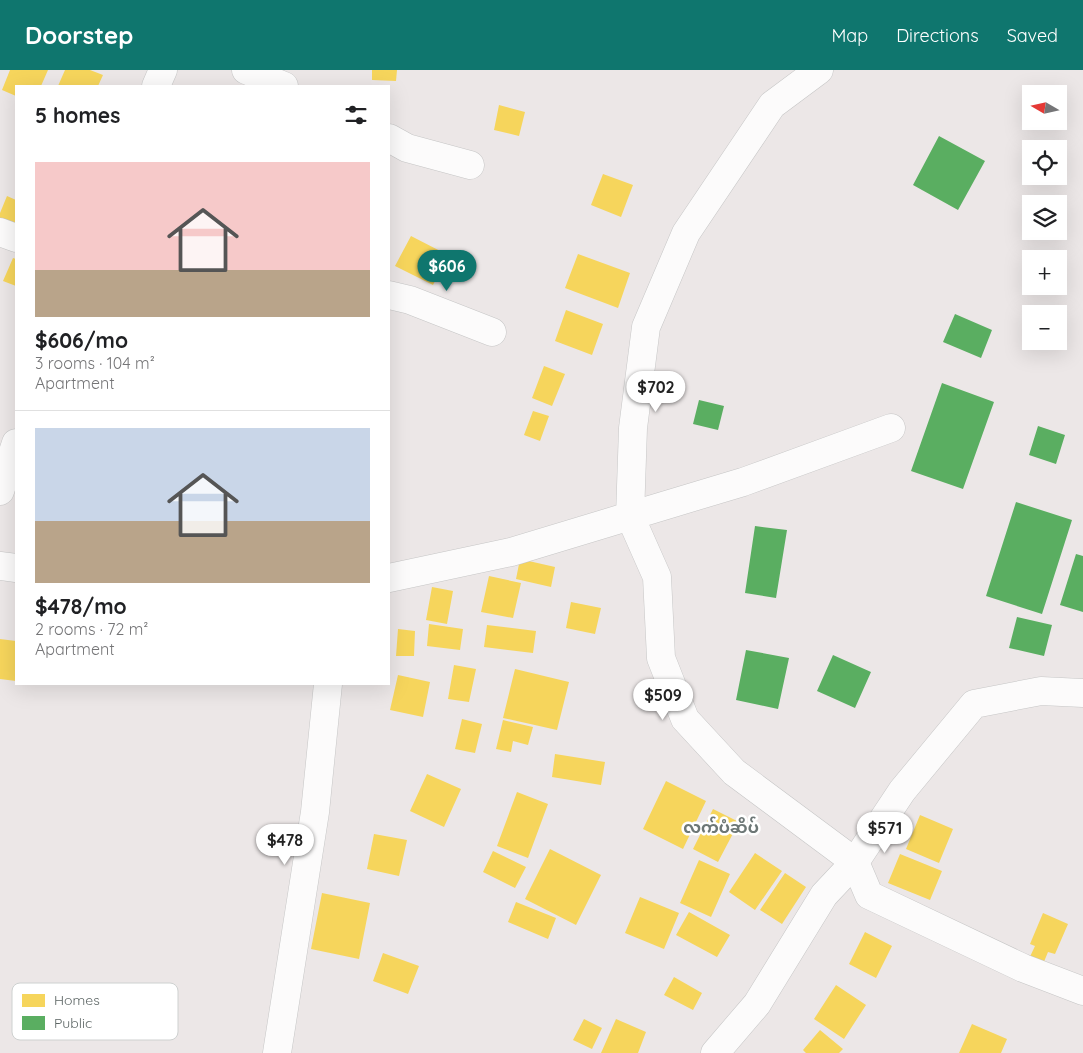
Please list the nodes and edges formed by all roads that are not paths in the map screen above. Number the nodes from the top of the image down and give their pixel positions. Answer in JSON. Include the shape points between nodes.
{"nodes":[{"id":1,"x":163,"y":70,"type":"edge"},
{"id":2,"x":246,"y":70,"type":"edge"},
{"id":3,"x":819,"y":70,"type":"edge"},
{"id":4,"x":156,"y":85,"type":"edge"},
{"id":5,"x":282,"y":85,"type":"edge"},
{"id":6,"x":390,"y":139,"type":"edge"},
{"id":7,"x":470,"y":164,"type":"dead end"},
{"id":8,"x":0,"y":232,"type":"edge"},
{"id":9,"x":15,"y":238,"type":"edge"},
{"id":10,"x":390,"y":295,"type":"edge"},
{"id":11,"x":492,"y":332,"type":"dead end"},
{"id":12,"x":891,"y":428,"type":"dead end"},
{"id":13,"x":15,"y":446,"type":"edge"},
{"id":14,"x":0,"y":491,"type":"edge"},
{"id":15,"x":630,"y":516,"type":"junction"},
{"id":16,"x":0,"y":566,"type":"edge"},
{"id":17,"x":15,"y":568,"type":"edge"},
{"id":18,"x":390,"y":578,"type":"edge"},
{"id":19,"x":328,"y":685,"type":"edge"},
{"id":20,"x":1083,"y":693,"type":"edge"},
{"id":21,"x":854,"y":862,"type":"junction"},
{"id":22,"x":1083,"y":991,"type":"edge"},
{"id":23,"x":277,"y":1053,"type":"edge"},
{"id":24,"x":715,"y":1053,"type":"edge"}],
"edges":[{"from":1,"to":4,"type":"street"},
{"from":2,"to":5,"type":"street"},
{"from":3,"to":15,"type":"street","via":[[772,105],[686,233],[646,327],[633,428]]},
{"from":6,"to":7,"type":"street","via":[[407,148]]},
{"from":8,"to":9,"type":"street"},
{"from":10,"to":11,"type":"street"},
{"from":12,"to":15,"type":"street","via":[[744,482]]},
{"from":13,"to":14,"type":"street"},
{"from":15,"to":18,"type":"street","via":[[511,552]]},
{"from":15,"to":21,"type":"street","via":[[657,577],[661,658],[685,719],[734,772]]},
{"from":16,"to":17,"type":"street"},
{"from":19,"to":23,"type":"street","via":[[315,812]]},
{"from":20,"to":21,"type":"street","via":[[1041,691],[974,704],[902,791]]},
{"from":21,"to":22,"type":"street","via":[[869,895],[1023,968]]},
{"from":21,"to":24,"type":"street","via":[[824,895],[757,1004]]}]}
